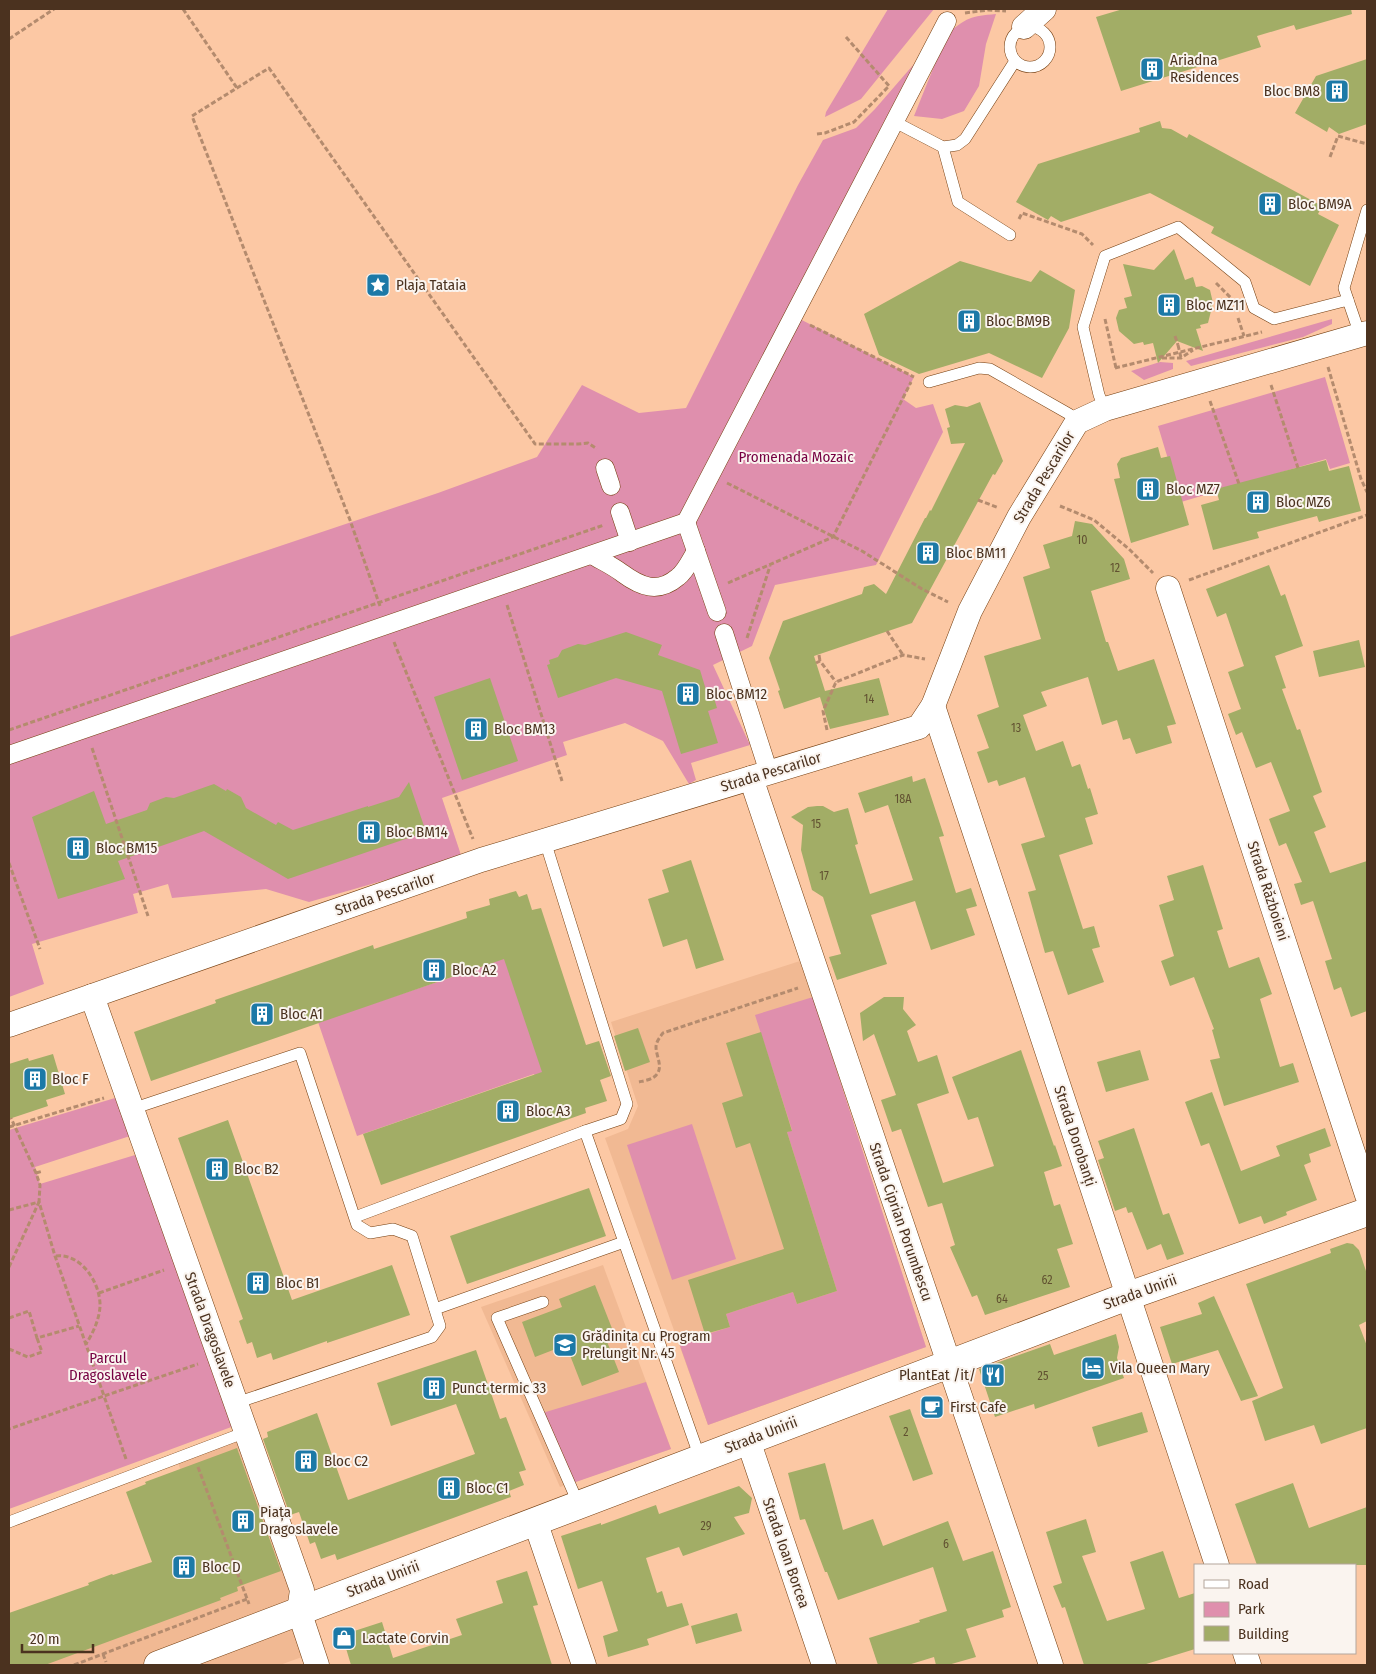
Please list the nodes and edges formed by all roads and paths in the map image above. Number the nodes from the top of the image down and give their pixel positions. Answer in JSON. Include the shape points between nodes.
{"nodes":[{"id":1,"x":54,"y":9,"type":"edge"},
{"id":2,"x":183,"y":9,"type":"edge"},
{"id":3,"x":1044,"y":9,"type":"edge"},
{"id":4,"x":947,"y":20,"type":"dead end"},
{"id":5,"x":1024,"y":27,"type":"junction"},
{"id":6,"x":846,"y":37,"type":"dead end"},
{"id":7,"x":9,"y":39,"type":"edge"},
{"id":8,"x":1015,"y":61,"type":"junction"},
{"id":9,"x":889,"y":86,"type":"dead end"},
{"id":10,"x":237,"y":88,"type":"junction"},
{"id":11,"x":894,"y":122,"type":"junction"},
{"id":12,"x":1367,"y":144,"type":"edge"},
{"id":13,"x":943,"y":147,"type":"junction"},
{"id":14,"x":1330,"y":157,"type":"dead end"},
{"id":15,"x":1367,"y":210,"type":"edge"},
{"id":16,"x":1010,"y":234,"type":"joint"},
{"id":17,"x":1104,"y":256,"type":"junction"},
{"id":18,"x":1213,"y":281,"type":"dead end"},
{"id":19,"x":1232,"y":300,"type":"dead end"},
{"id":20,"x":1348,"y":300,"type":"junction"},
{"id":21,"x":1235,"y":309,"type":"dead end"},
{"id":22,"x":1107,"y":310,"type":"dead end"},
{"id":23,"x":793,"y":317,"type":"junction"},
{"id":24,"x":1271,"y":330,"type":"dead end"},
{"id":25,"x":1364,"y":334,"type":"edge"},
{"id":26,"x":1175,"y":336,"type":"dead end"},
{"id":27,"x":1244,"y":336,"type":"junction"},
{"id":28,"x":1195,"y":348,"type":"junction"},
{"id":29,"x":1157,"y":358,"type":"junction"},
{"id":30,"x":1181,"y":358,"type":"junction"},
{"id":31,"x":1328,"y":366,"type":"dead end"},
{"id":32,"x":1116,"y":368,"type":"junction"},
{"id":33,"x":1094,"y":369,"type":"junction"},
{"id":34,"x":914,"y":377,"type":"junction"},
{"id":35,"x":929,"y":382,"type":"joint"},
{"id":36,"x":1270,"y":383,"type":"dead end"},
{"id":37,"x":1210,"y":400,"type":"dead end"},
{"id":38,"x":1105,"y":408,"type":"junction"},
{"id":39,"x":1077,"y":422,"type":"junction"},
{"id":40,"x":602,"y":460,"type":"joint"},
{"id":41,"x":1298,"y":468,"type":"dead end"},
{"id":42,"x":711,"y":475,"type":"junction"},
{"id":43,"x":1239,"y":484,"type":"dead end"},
{"id":44,"x":611,"y":486,"type":"dead end"},
{"id":45,"x":1367,"y":492,"type":"edge"},
{"id":46,"x":978,"y":500,"type":"dead end"},
{"id":47,"x":1060,"y":506,"type":"dead end"},
{"id":48,"x":1002,"y":510,"type":"dead end"},
{"id":49,"x":1367,"y":515,"type":"edge"},
{"id":50,"x":621,"y":516,"type":"joint"},
{"id":51,"x":686,"y":522,"type":"junction"},
{"id":52,"x":833,"y":537,"type":"junction"},
{"id":53,"x":630,"y":542,"type":"junction"},
{"id":54,"x":953,"y":548,"type":"dead end"},
{"id":55,"x":696,"y":551,"type":"junction"},
{"id":56,"x":592,"y":555,"type":"junction"},
{"id":57,"x":976,"y":559,"type":"dead end"},
{"id":58,"x":770,"y":566,"type":"junction"},
{"id":59,"x":501,"y":586,"type":"junction"},
{"id":60,"x":1168,"y":588,"type":"junction"},
{"id":61,"x":710,"y":591,"type":"junction"},
{"id":62,"x":379,"y":603,"type":"junction"},
{"id":63,"x":953,"y":605,"type":"dead end"},
{"id":64,"x":717,"y":612,"type":"dead end"},
{"id":65,"x":388,"y":625,"type":"junction"},
{"id":66,"x":887,"y":631,"type":"dead end"},
{"id":67,"x":724,"y":633,"type":"dead end"},
{"id":68,"x":819,"y":655,"type":"dead end"},
{"id":69,"x":903,"y":655,"type":"junction"},
{"id":70,"x":930,"y":660,"type":"dead end"},
{"id":71,"x":820,"y":661,"type":"junction"},
{"id":72,"x":816,"y":663,"type":"dead end"},
{"id":73,"x":737,"y":672,"type":"junction"},
{"id":74,"x":836,"y":682,"type":"junction"},
{"id":75,"x":932,"y":706,"type":"junction"},
{"id":76,"x":86,"y":728,"type":"junction"},
{"id":77,"x":9,"y":730,"type":"edge"},
{"id":78,"x":828,"y":735,"type":"dead end"},
{"id":79,"x":9,"y":755,"type":"edge"},
{"id":80,"x":760,"y":775,"type":"junction"},
{"id":81,"x":562,"y":781,"type":"dead end"},
{"id":82,"x":545,"y":841,"type":"junction"},
{"id":83,"x":481,"y":860,"type":"junction"},
{"id":84,"x":9,"y":863,"type":"edge"},
{"id":85,"x":148,"y":916,"type":"dead end"},
{"id":86,"x":40,"y":949,"type":"dead end"},
{"id":87,"x":820,"y":981,"type":"junction"},
{"id":88,"x":92,"y":996,"type":"junction"},
{"id":89,"x":9,"y":1025,"type":"edge"},
{"id":90,"x":622,"y":1088,"type":"junction"},
{"id":91,"x":129,"y":1100,"type":"junction"},
{"id":92,"x":11,"y":1118,"type":"dead end"},
{"id":93,"x":14,"y":1126,"type":"junction"},
{"id":94,"x":9,"y":1127,"type":"edge"},
{"id":95,"x":585,"y":1131,"type":"junction"},
{"id":96,"x":43,"y":1171,"type":"dead end"},
{"id":97,"x":36,"y":1173,"type":"junction"},
{"id":98,"x":1367,"y":1195,"type":"edge"},
{"id":99,"x":40,"y":1202,"type":"junction"},
{"id":100,"x":9,"y":1210,"type":"edge"},
{"id":101,"x":1367,"y":1212,"type":"edge"},
{"id":102,"x":354,"y":1217,"type":"junction"},
{"id":103,"x":624,"y":1242,"type":"junction"},
{"id":104,"x":56,"y":1256,"type":"junction"},
{"id":105,"x":186,"y":1262,"type":"junction"},
{"id":106,"x":9,"y":1267,"type":"edge"},
{"id":107,"x":99,"y":1293,"type":"junction"},
{"id":108,"x":1128,"y":1296,"type":"junction"},
{"id":109,"x":543,"y":1302,"type":"dead end"},
{"id":110,"x":435,"y":1309,"type":"junction"},
{"id":111,"x":9,"y":1318,"type":"edge"},
{"id":112,"x":79,"y":1326,"type":"junction"},
{"id":113,"x":37,"y":1338,"type":"junction"},
{"id":114,"x":86,"y":1344,"type":"junction"},
{"id":115,"x":9,"y":1349,"type":"edge"},
{"id":116,"x":220,"y":1357,"type":"junction"},
{"id":117,"x":950,"y":1364,"type":"junction"},
{"id":118,"x":104,"y":1396,"type":"junction"},
{"id":119,"x":236,"y":1404,"type":"junction"},
{"id":120,"x":9,"y":1428,"type":"edge"},
{"id":121,"x":246,"y":1432,"type":"junction"},
{"id":122,"x":748,"y":1440,"type":"junction"},
{"id":123,"x":700,"y":1458,"type":"junction"},
{"id":124,"x":196,"y":1461,"type":"dead end"},
{"id":125,"x":131,"y":1475,"type":"junction"},
{"id":126,"x":579,"y":1504,"type":"junction"},
{"id":127,"x":535,"y":1521,"type":"junction"},
{"id":128,"x":9,"y":1522,"type":"edge"},
{"id":129,"x":1216,"y":1564,"type":"edge"},
{"id":130,"x":300,"y":1611,"type":"junction"},
{"id":131,"x":103,"y":1654,"type":"junction"},
{"id":132,"x":106,"y":1662,"type":"dead end"},
{"id":133,"x":74,"y":1665,"type":"edge"},
{"id":134,"x":158,"y":1665,"type":"edge"},
{"id":135,"x":317,"y":1665,"type":"edge"},
{"id":136,"x":584,"y":1665,"type":"edge"},
{"id":137,"x":824,"y":1665,"type":"edge"},
{"id":138,"x":1051,"y":1665,"type":"edge"}],
"edges":[{"from":1,"to":7,"type":"path"},
{"from":2,"to":10,"type":"path"},
{"from":3,"to":5,"type":"street"},
{"from":4,"to":11,"type":"street"},
{"from":5,"to":8,"type":"lane","via":[[1012,37],[1010,46]]},
{"from":5,"to":8,"type":"lane","via":[[1034,26],[1046,33],[1050,38],[1051,51],[1045,62],[1036,67],[1027,68]]},
{"from":6,"to":9,"type":"path"},
{"from":8,"to":13,"type":"lane","via":[[965,139],[956,145]]},
{"from":10,"to":40,"type":"path","via":[[269,68],[535,444],[588,443]]},
{"from":10,"to":62,"type":"path","via":[[192,116],[350,520]]},
{"from":11,"to":13,"type":"lane"},
{"from":11,"to":23,"type":"street"},
{"from":12,"to":14,"type":"path","via":[[1338,136]]},
{"from":13,"to":16,"type":"lane","via":[[958,202]]},
{"from":15,"to":20,"type":"lane","via":[[1344,288]]},
{"from":16,"to":17,"type":"path","via":[[1022,213],[1082,234]]},
{"from":17,"to":20,"type":"lane","via":[[1178,227],[1245,282],[1254,308],[1274,319]]},
{"from":17,"to":33,"type":"lane","via":[[1083,327]]},
{"from":18,"to":19,"type":"path"},
{"from":20,"to":25,"type":"lane"},
{"from":21,"to":27,"type":"path"},
{"from":22,"to":32,"type":"path","via":[[1105,319]]},
{"from":23,"to":34,"type":"path"},
{"from":23,"to":42,"type":"street"},
{"from":24,"to":27,"type":"path"},
{"from":25,"to":38,"type":"street","name":"Strada Pescarilor"},
{"from":26,"to":30,"type":"path","bridge":true},
{"from":27,"to":28,"type":"path"},
{"from":28,"to":29,"type":"path"},
{"from":28,"to":30,"type":"path"},
{"from":29,"to":30,"type":"path"},
{"from":29,"to":32,"type":"path"},
{"from":31,"to":45,"type":"path"},
{"from":32,"to":33,"type":"path"},
{"from":33,"to":38,"type":"lane"},
{"from":34,"to":35,"type":"path"},
{"from":34,"to":52,"type":"path"},
{"from":35,"to":39,"type":"lane","via":[[980,368],[990,369],[1069,414]]},
{"from":36,"to":41,"type":"path"},
{"from":37,"to":43,"type":"path"},
{"from":38,"to":39,"type":"street","name":"Strada Pescarilor"},
{"from":39,"to":75,"type":"street","name":"Strada Pescarilor","via":[[1020,517],[970,611]]},
{"from":40,"to":44,"type":"street"},
{"from":42,"to":51,"type":"street"},
{"from":42,"to":52,"type":"path"},
{"from":46,"to":48,"type":"path"},
{"from":47,"to":60,"type":"path","via":[[1094,520]]},
{"from":49,"to":60,"type":"path"},
{"from":50,"to":53,"type":"street"},
{"from":50,"to":62,"type":"path"},
{"from":51,"to":53,"type":"street"},
{"from":51,"to":55,"type":"street"},
{"from":52,"to":58,"type":"path"},
{"from":52,"to":63,"type":"path"},
{"from":53,"to":56,"type":"street"},
{"from":54,"to":57,"type":"path"},
{"from":55,"to":56,"type":"street","via":[[680,576],[655,587],[632,582]]},
{"from":55,"to":61,"type":"street"},
{"from":56,"to":59,"type":"street"},
{"from":58,"to":61,"type":"path"},
{"from":58,"to":73,"type":"path"},
{"from":59,"to":65,"type":"street"},
{"from":59,"to":81,"type":"path"},
{"from":60,"to":98,"type":"street","name":"Strada Războieni"},
{"from":61,"to":64,"type":"street"},
{"from":62,"to":77,"type":"path"},
{"from":65,"to":76,"type":"street"},
{"from":65,"to":83,"type":"path"},
{"from":66,"to":69,"type":"path"},
{"from":67,"to":73,"type":"street"},
{"from":68,"to":71,"type":"path"},
{"from":69,"to":70,"type":"path"},
{"from":69,"to":74,"type":"path"},
{"from":71,"to":72,"type":"path"},
{"from":71,"to":74,"type":"path"},
{"from":73,"to":80,"type":"street"},
{"from":74,"to":78,"type":"path","via":[[823,711]]},
{"from":75,"to":80,"type":"street","name":"Strada Pescarilor","via":[[919,727]]},
{"from":75,"to":108,"type":"street","name":"Strada Dorobanți"},
{"from":76,"to":79,"type":"street"},
{"from":76,"to":85,"type":"path"},
{"from":80,"to":82,"type":"street","name":"Strada Pescarilor"},
{"from":80,"to":87,"type":"street","name":"Strada Ciprian Porumbescu"},
{"from":82,"to":83,"type":"street","name":"Strada Pescarilor"},
{"from":82,"to":90,"type":"lane"},
{"from":83,"to":88,"type":"street","name":"Strada Pescarilor"},
{"from":84,"to":86,"type":"path"},
{"from":87,"to":90,"type":"path","via":[[663,1033],[656,1047],[659,1070],[654,1077]]},
{"from":87,"to":117,"type":"street","name":"Strada Ciprian Porumbescu"},
{"from":88,"to":89,"type":"street","name":"Strada Pescarilor"},
{"from":88,"to":91,"type":"street","name":"Strada Dragoslavele"},
{"from":90,"to":95,"type":"lane","via":[[627,1104],[621,1119]]},
{"from":91,"to":93,"type":"path"},
{"from":91,"to":102,"type":"lane","via":[[300,1052]]},
{"from":91,"to":105,"type":"street","name":"Strada Dragoslavele"},
{"from":92,"to":93,"type":"path"},
{"from":93,"to":94,"type":"path"},
{"from":93,"to":97,"type":"path"},
{"from":95,"to":102,"type":"lane"},
{"from":95,"to":103,"type":"lane"},
{"from":96,"to":97,"type":"path"},
{"from":97,"to":99,"type":"path"},
{"from":99,"to":100,"type":"path"},
{"from":99,"to":104,"type":"path"},
{"from":99,"to":106,"type":"path"},
{"from":101,"to":108,"type":"street","name":"Strada Unirii"},
{"from":102,"to":110,"type":"lane","via":[[357,1225],[370,1233],[393,1229],[412,1236]]},
{"from":103,"to":110,"type":"lane"},
{"from":103,"to":123,"type":"lane"},
{"from":104,"to":107,"type":"path","via":[[69,1256],[80,1262]]},
{"from":104,"to":112,"type":"path"},
{"from":105,"to":107,"type":"path"},
{"from":105,"to":116,"type":"street","name":"Strada Dragoslavele"},
{"from":107,"to":114,"type":"path","via":[[98,1316]]},
{"from":108,"to":117,"type":"street","name":"Strada Unirii"},
{"from":108,"to":129,"type":"street","name":"Strada Dorobanți"},
{"from":109,"to":126,"type":"lane","via":[[497,1318]]},
{"from":110,"to":119,"type":"lane","via":[[440,1326],[432,1337]]},
{"from":111,"to":113,"type":"path","via":[[29,1311]]},
{"from":112,"to":113,"type":"path"},
{"from":112,"to":114,"type":"path"},
{"from":113,"to":115,"type":"path","via":[[42,1352],[28,1357]]},
{"from":114,"to":118,"type":"path"},
{"from":116,"to":118,"type":"path"},
{"from":116,"to":119,"type":"street","name":"Strada Dragoslavele"},
{"from":117,"to":122,"type":"street","name":"Strada Unirii"},
{"from":117,"to":138,"type":"street","name":"Strada Ciprian Porumbescu"},
{"from":118,"to":120,"type":"path"},
{"from":118,"to":125,"type":"path"},
{"from":119,"to":121,"type":"street","name":"Strada Dragoslavele"},
{"from":121,"to":125,"type":"lane"},
{"from":121,"to":130,"type":"street","name":"Strada Dragoslavele","via":[[302,1590]]},
{"from":122,"to":123,"type":"street","name":"Strada Unirii"},
{"from":122,"to":137,"type":"street","name":"Strada Ioan Borcea"},
{"from":123,"to":126,"type":"street","name":"Strada Unirii"},
{"from":124,"to":131,"type":"path","via":[[247,1599]]},
{"from":125,"to":128,"type":"lane"},
{"from":126,"to":127,"type":"street","name":"Strada Unirii"},
{"from":127,"to":130,"type":"street","name":"Strada Unirii"},
{"from":127,"to":136,"type":"street"},
{"from":130,"to":134,"type":"street","name":"Strada Unirii"},
{"from":130,"to":135,"type":"street","name":"Strada Dragoslavele"},
{"from":131,"to":132,"type":"path"},
{"from":131,"to":133,"type":"path"}]}
